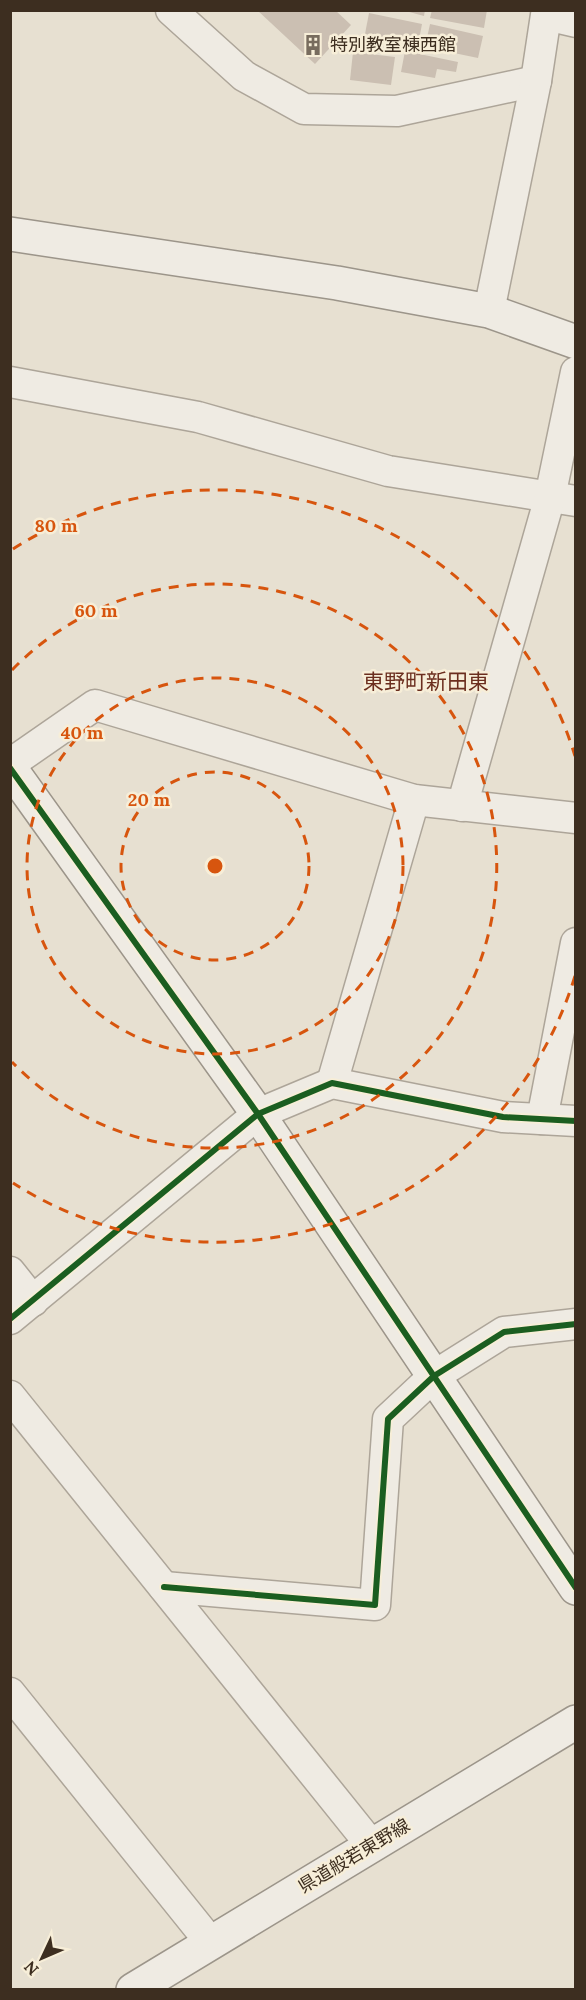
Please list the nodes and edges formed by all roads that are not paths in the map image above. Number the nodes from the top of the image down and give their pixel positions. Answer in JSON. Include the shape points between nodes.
{"nodes":[{"id":1,"x":171,"y":10,"type":"edge"},
{"id":2,"x":576,"y":22,"type":"edge"},
{"id":3,"x":536,"y":81,"type":"junction"},
{"id":4,"x":10,"y":234,"type":"edge"},
{"id":5,"x":489,"y":311,"type":"junction"},
{"id":6,"x":576,"y":342,"type":"edge"},
{"id":7,"x":576,"y":372,"type":"edge"},
{"id":8,"x":10,"y":382,"type":"edge"},
{"id":9,"x":562,"y":499,"type":"edge"},
{"id":10,"x":10,"y":766,"type":"edge"},
{"id":11,"x":414,"y":800,"type":"junction"},
{"id":12,"x":462,"y":806,"type":"junction"},
{"id":13,"x":576,"y":818,"type":"edge"},
{"id":14,"x":576,"y":943,"type":"edge"},
{"id":15,"x":332,"y":1083,"type":"junction"},
{"id":16,"x":258,"y":1114,"type":"junction"},
{"id":17,"x":542,"y":1119,"type":"junction"},
{"id":18,"x":576,"y":1121,"type":"edge"},
{"id":19,"x":10,"y":1272,"type":"edge"},
{"id":20,"x":22,"y":1310,"type":"edge"},
{"id":21,"x":576,"y":1324,"type":"edge"},
{"id":22,"x":434,"y":1376,"type":"junction"},
{"id":23,"x":10,"y":1396,"type":"edge"},
{"id":24,"x":164,"y":1587,"type":"junction"},
{"id":25,"x":576,"y":1588,"type":"edge"},
{"id":26,"x":10,"y":1693,"type":"edge"},
{"id":27,"x":576,"y":1722,"type":"edge"},
{"id":28,"x":372,"y":1846,"type":"junction"},
{"id":29,"x":211,"y":1943,"type":"junction"},
{"id":30,"x":133,"y":1989,"type":"edge"}],
"edges":[{"from":1,"to":3,"type":"street","via":[[244,76],[304,109],[397,111]]},
{"from":2,"to":3,"type":"street","via":[[546,15]]},
{"from":3,"to":5,"type":"street"},
{"from":4,"to":5,"type":"street","via":[[337,283]]},
{"from":5,"to":6,"type":"street"},
{"from":7,"to":9,"type":"street"},
{"from":8,"to":9,"type":"street","via":[[198,417],[388,471]]},
{"from":9,"to":12,"type":"street"},
{"from":10,"to":11,"type":"street","via":[[94,705]]},
{"from":10,"to":16,"type":"street"},
{"from":11,"to":12,"type":"street"},
{"from":11,"to":15,"type":"street"},
{"from":12,"to":13,"type":"street"},
{"from":14,"to":17,"type":"street"},
{"from":15,"to":16,"type":"street"},
{"from":15,"to":17,"type":"street","via":[[503,1117]]},
{"from":16,"to":20,"type":"street"},
{"from":16,"to":22,"type":"street"},
{"from":17,"to":18,"type":"street"},
{"from":19,"to":20,"type":"street"},
{"from":21,"to":22,"type":"street","via":[[504,1332]]},
{"from":22,"to":24,"type":"street","via":[[388,1419],[375,1605]]},
{"from":22,"to":25,"type":"street"},
{"from":23,"to":24,"type":"street"},
{"from":24,"to":28,"type":"street"},
{"from":26,"to":29,"type":"street"},
{"from":27,"to":28,"type":"street","name":"県道般若東野線"},
{"from":28,"to":29,"type":"street","name":"県道般若東野線"},
{"from":29,"to":30,"type":"street","name":"県道般若東野線"}]}
